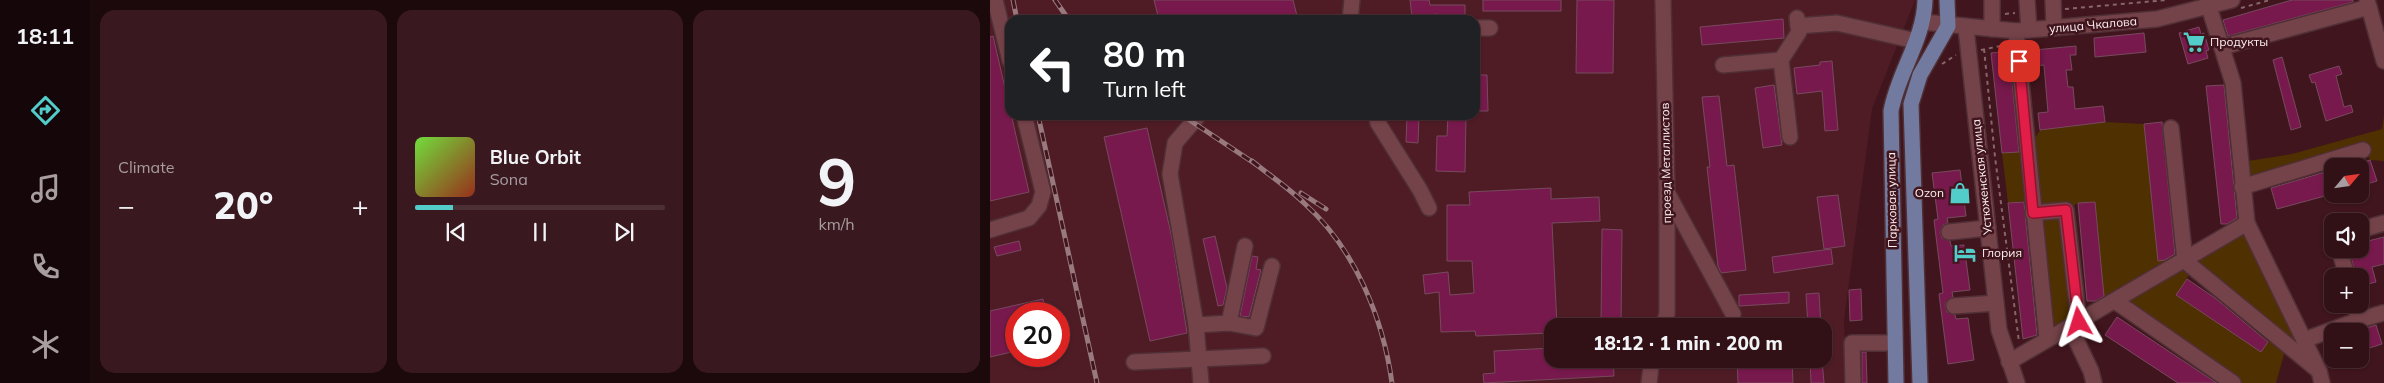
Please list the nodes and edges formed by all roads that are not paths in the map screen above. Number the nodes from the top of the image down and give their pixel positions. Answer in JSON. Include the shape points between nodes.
{"nodes":[{"id":1,"x":995,"y":0,"type":"edge"},
{"id":2,"x":1352,"y":0,"type":"edge"},
{"id":3,"x":1663,"y":0,"type":"edge"},
{"id":4,"x":1925,"y":0,"type":"edge"},
{"id":5,"x":1947,"y":0,"type":"edge"},
{"id":6,"x":1992,"y":0,"type":"edge"},
{"id":7,"x":2232,"y":0,"type":"edge"},
{"id":8,"x":2368,"y":4,"type":"edge"},
{"id":9,"x":2053,"y":5,"type":"edge"},
{"id":10,"x":2028,"y":6,"type":"edge"},
{"id":11,"x":2179,"y":7,"type":"edge"},
{"id":12,"x":2209,"y":7,"type":"junction"},
{"id":13,"x":1350,"y":15,"type":"edge"},
{"id":14,"x":1923,"y":22,"type":"junction"},
{"id":15,"x":1948,"y":26,"type":"junction"},
{"id":16,"x":1966,"y":28,"type":"junction"},
{"id":17,"x":2054,"y":28,"type":"junction"},
{"id":18,"x":1992,"y":29,"type":"junction"},
{"id":19,"x":2023,"y":30,"type":"junction"},
{"id":20,"x":1005,"y":41,"type":"edge"},
{"id":21,"x":1916,"y":41,"type":"junction"},
{"id":22,"x":2222,"y":47,"type":"junction"},
{"id":23,"x":1781,"y":60,"type":"junction"},
{"id":24,"x":2384,"y":61,"type":"edge"},
{"id":25,"x":1723,"y":65,"type":"dead end"},
{"id":26,"x":1025,"y":120,"type":"edge"},
{"id":27,"x":1195,"y":120,"type":"edge"},
{"id":28,"x":1377,"y":120,"type":"edge"},
{"id":29,"x":2171,"y":128,"type":"dead end"},
{"id":30,"x":1790,"y":137,"type":"dead end"},
{"id":31,"x":2364,"y":150,"type":"dead end"},
{"id":32,"x":2242,"y":186,"type":"junction"},
{"id":33,"x":1667,"y":192,"type":"junction"},
{"id":34,"x":1429,"y":208,"type":"dead end"},
{"id":35,"x":2033,"y":213,"type":"junction"},
{"id":36,"x":2247,"y":224,"type":"junction"},
{"id":37,"x":2384,"y":224,"type":"edge"},
{"id":38,"x":1988,"y":228,"type":"junction"},
{"id":39,"x":2369,"y":228,"type":"edge"},
{"id":40,"x":990,"y":230,"type":"edge"},
{"id":41,"x":1949,"y":232,"type":"dead end"},
{"id":42,"x":1245,"y":246,"type":"dead end"},
{"id":43,"x":2185,"y":261,"type":"junction"},
{"id":44,"x":1272,"y":266,"type":"dead end"},
{"id":45,"x":2115,"y":301,"type":"junction"},
{"id":46,"x":1996,"y":302,"type":"junction"},
{"id":47,"x":1954,"y":306,"type":"dead end"},
{"id":48,"x":2357,"y":313,"type":"edge"},
{"id":49,"x":2383,"y":313,"type":"edge"},
{"id":50,"x":1733,"y":314,"type":"dead end"},
{"id":51,"x":1666,"y":318,"type":"edge"},
{"id":52,"x":2359,"y":320,"type":"junction"},
{"id":53,"x":1229,"y":322,"type":"junction"},
{"id":54,"x":2074,"y":324,"type":"junction"},
{"id":55,"x":1196,"y":325,"type":"junction"},
{"id":56,"x":2047,"y":340,"type":"junction"},
{"id":57,"x":2304,"y":340,"type":"junction"},
{"id":58,"x":1894,"y":343,"type":"junction"},
{"id":59,"x":1263,"y":356,"type":"dead end"},
{"id":60,"x":1199,"y":359,"type":"junction"},
{"id":61,"x":2015,"y":360,"type":"junction"},
{"id":62,"x":1134,"y":362,"type":"dead end"},
{"id":63,"x":1651,"y":368,"type":"edge"},
{"id":64,"x":2320,"y":377,"type":"edge"},
{"id":65,"x":1201,"y":379,"type":"edge"},
{"id":66,"x":1649,"y":383,"type":"edge"},
{"id":67,"x":1853,"y":383,"type":"edge"},
{"id":68,"x":1896,"y":383,"type":"edge"},
{"id":69,"x":1920,"y":383,"type":"edge"},
{"id":70,"x":2017,"y":383,"type":"edge"},
{"id":71,"x":2094,"y":383,"type":"edge"},
{"id":72,"x":2233,"y":383,"type":"edge"}],
"edges":[{"from":1,"to":20,"type":"street"},
{"from":2,"to":13,"type":"street"},
{"from":3,"to":33,"type":"street","name":"проезд Металлистов"},
{"from":4,"to":14,"type":"main road"},
{"from":5,"to":15,"type":"main road"},
{"from":6,"to":18,"type":"street"},
{"from":7,"to":12,"type":"street","name":"улица Чкалова"},
{"from":8,"to":22,"type":"street"},
{"from":8,"to":24,"type":"street"},
{"from":9,"to":17,"type":"street"},
{"from":10,"to":19,"type":"street"},
{"from":11,"to":12,"type":"street","name":"улица Чкалова"},
{"from":11,"to":17,"type":"street","name":"улица Чкалова","via":[[2157,20]]},
{"from":12,"to":22,"type":"street"},
{"from":14,"to":15,"type":"street","name":"улица Чкалова"},
{"from":14,"to":21,"type":"main road","name":"Парковая улица"},
{"from":15,"to":16,"type":"street","name":"улица Чкалова"},
{"from":15,"to":69,"type":"main road","name":"Парковая улица","via":[[1920,75],[1911,104]]},
{"from":16,"to":18,"type":"street","name":"улица Чкалова"},
{"from":16,"to":38,"type":"street","name":"Устюженская улица"},
{"from":17,"to":19,"type":"street","name":"улица Чкалова"},
{"from":18,"to":19,"type":"street","name":"улица Чкалова"},
{"from":19,"to":35,"type":"street"},
{"from":21,"to":23,"type":"street","via":[[1837,23],[1798,22],[1799,32]]},
{"from":21,"to":58,"type":"main road","name":"Парковая улица","via":[[1894,92],[1891,110]]},
{"from":22,"to":32,"type":"street","via":[[2233,83]]},
{"from":23,"to":25,"type":"street"},
{"from":23,"to":30,"type":"street"},
{"from":26,"to":40,"type":"street","via":[[1043,192],[1040,206],[1029,218]]},
{"from":27,"to":55,"type":"street","via":[[1175,143],[1170,174]]},
{"from":28,"to":34,"type":"street"},
{"from":29,"to":43,"type":"street"},
{"from":31,"to":32,"type":"street"},
{"from":32,"to":36,"type":"street"},
{"from":33,"to":50,"type":"street"},
{"from":33,"to":51,"type":"street","name":"проезд Металлистов"},
{"from":35,"to":54,"type":"street","via":[[2066,210]]},
{"from":35,"to":56,"type":"street"},
{"from":36,"to":43,"type":"street"},
{"from":36,"to":57,"type":"street"},
{"from":37,"to":39,"type":"street"},
{"from":38,"to":41,"type":"street"},
{"from":38,"to":46,"type":"street","name":"Устюженская улица"},
{"from":42,"to":53,"type":"street"},
{"from":43,"to":45,"type":"street"},
{"from":43,"to":64,"type":"street"},
{"from":44,"to":53,"type":"street","via":[[1256,328]]},
{"from":45,"to":54,"type":"street"},
{"from":45,"to":72,"type":"street"},
{"from":46,"to":47,"type":"street"},
{"from":46,"to":61,"type":"street","name":"Устюженская улица","via":[[1999,330]]},
{"from":48,"to":52,"type":"street"},
{"from":49,"to":52,"type":"street"},
{"from":52,"to":57,"type":"street"},
{"from":53,"to":55,"type":"street"},
{"from":54,"to":56,"type":"street"},
{"from":54,"to":71,"type":"street"},
{"from":55,"to":60,"type":"street"},
{"from":56,"to":61,"type":"street"},
{"from":57,"to":64,"type":"street"},
{"from":58,"to":67,"type":"street","via":[[1852,344]]},
{"from":58,"to":68,"type":"main road","name":"Парковая улица"},
{"from":59,"to":60,"type":"street"},
{"from":60,"to":62,"type":"street"},
{"from":60,"to":65,"type":"street"},
{"from":61,"to":70,"type":"street","name":"Устюженская улица"},
{"from":63,"to":66,"type":"street"}]}
